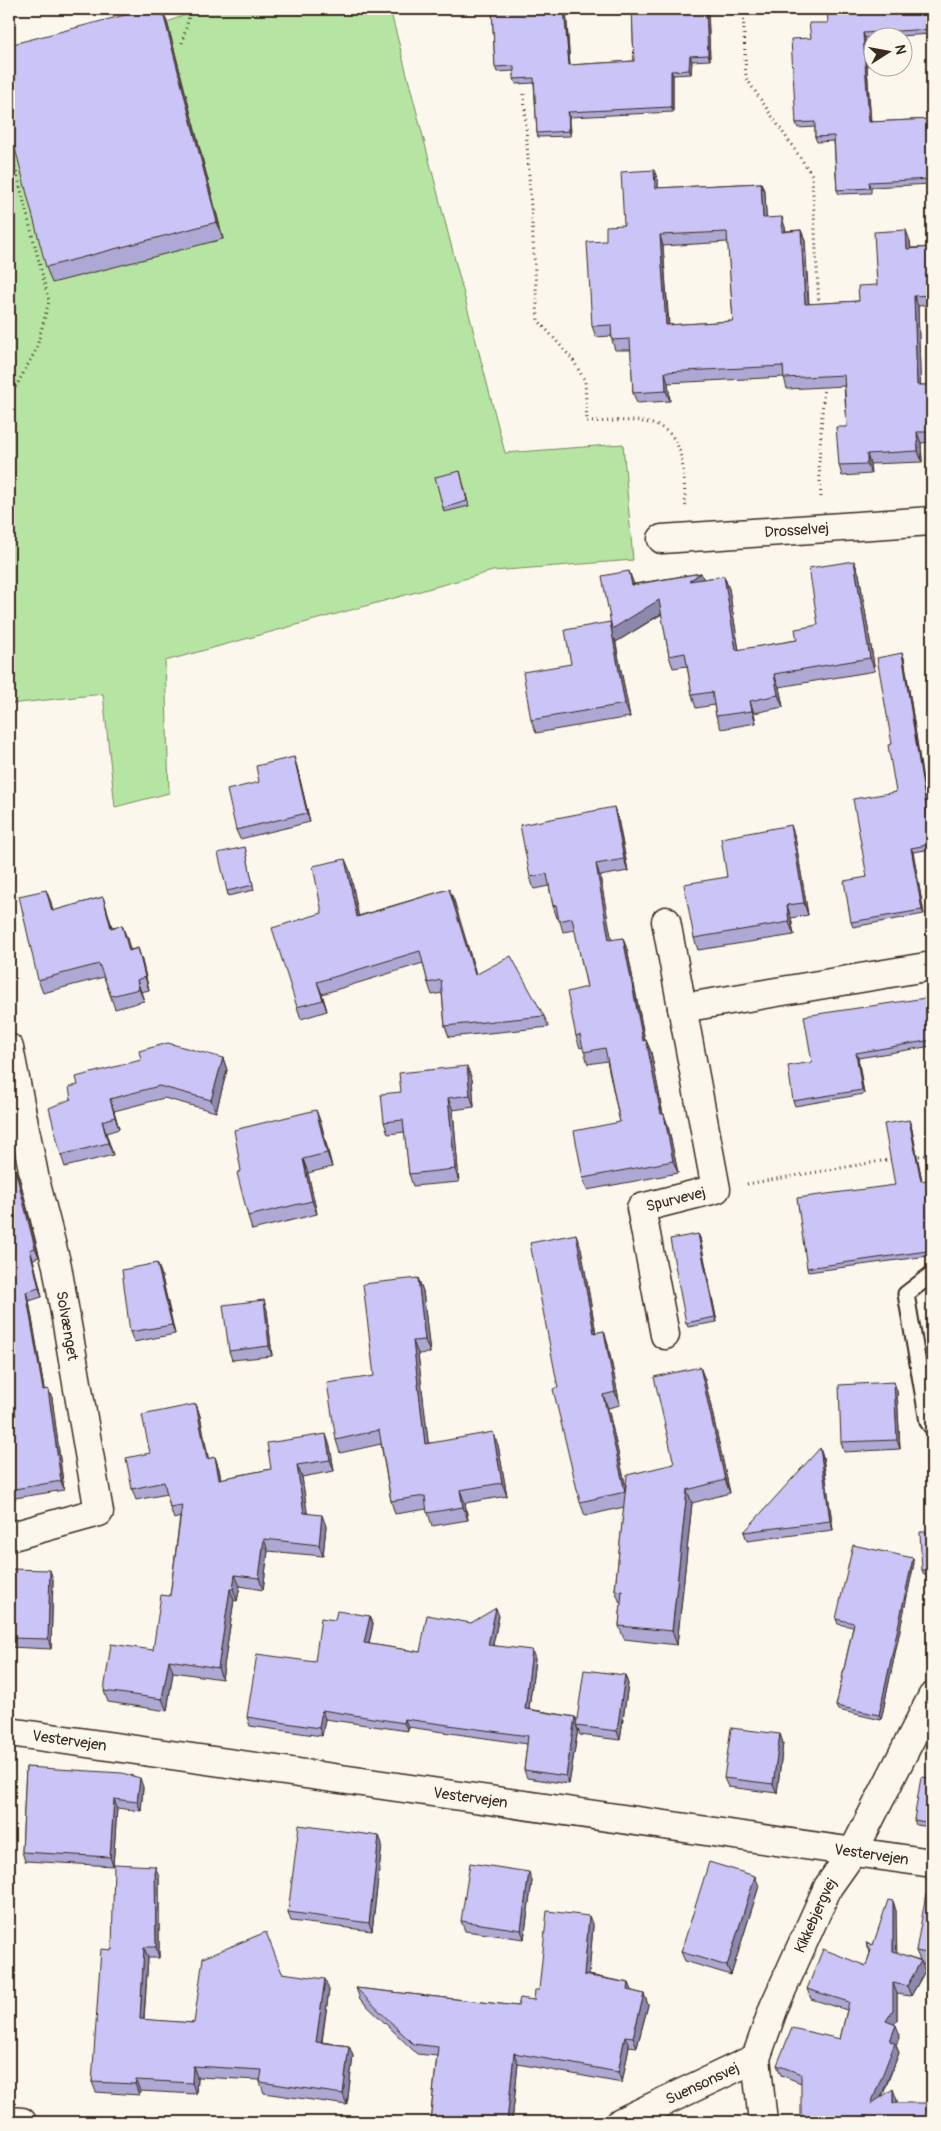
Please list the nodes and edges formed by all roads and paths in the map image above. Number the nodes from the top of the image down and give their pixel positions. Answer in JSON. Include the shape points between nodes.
{"nodes":[{"id":1,"x":180,"y":9,"type":"edge"},
{"id":2,"x":191,"y":9,"type":"edge"},
{"id":3,"x":743,"y":9,"type":"edge"},
{"id":4,"x":161,"y":14,"type":"edge"},
{"id":5,"x":182,"y":42,"type":"dead end"},
{"id":6,"x":524,"y":94,"type":"dead end"},
{"id":7,"x":9,"y":143,"type":"edge"},
{"id":8,"x":820,"y":313,"type":"edge"},
{"id":9,"x":824,"y":382,"type":"edge"},
{"id":10,"x":9,"y":399,"type":"edge"},
{"id":11,"x":932,"y":521,"type":"edge"},
{"id":12,"x":823,"y":528,"type":"junction"},
{"id":13,"x":689,"y":538,"type":"junction"},
{"id":14,"x":662,"y":539,"type":"dead end"},
{"id":15,"x":666,"y":921,"type":"dead end"},
{"id":16,"x":932,"y":966,"type":"edge"},
{"id":17,"x":682,"y":1008,"type":"junction"},
{"id":18,"x":9,"y":1048,"type":"edge"},
{"id":19,"x":910,"y":1156,"type":"edge"},
{"id":20,"x":932,"y":1156,"type":"edge"},
{"id":21,"x":901,"y":1158,"type":"edge"},
{"id":22,"x":716,"y":1189,"type":"junction"},
{"id":23,"x":932,"y":1274,"type":"edge"},
{"id":24,"x":665,"y":1335,"type":"dead end"},
{"id":25,"x":932,"y":1427,"type":"edge"},
{"id":26,"x":9,"y":1537,"type":"edge"},
{"id":27,"x":932,"y":1697,"type":"edge"},
{"id":28,"x":9,"y":1732,"type":"edge"},
{"id":29,"x":854,"y":1850,"type":"junction"},
{"id":30,"x":932,"y":1863,"type":"edge"},
{"id":31,"x":756,"y":2058,"type":"junction"},
{"id":32,"x":9,"y":2121,"type":"edge"},
{"id":33,"x":22,"y":2122,"type":"edge"},
{"id":34,"x":621,"y":2122,"type":"edge"},
{"id":35,"x":763,"y":2122,"type":"edge"}],
"edges":[{"from":1,"to":4,"type":"path"},
{"from":2,"to":5,"type":"path"},
{"from":3,"to":8,"type":"path","via":[[746,78],[812,174]]},
{"from":6,"to":13,"type":"path","via":[[538,320],[573,360],[585,380],[587,422],[646,422],[659,425],[671,434],[680,453]]},
{"from":7,"to":10,"type":"path","via":[[49,301],[36,350]]},
{"from":9,"to":12,"type":"path","via":[[819,463]]},
{"from":11,"to":12,"type":"street","name":"Drosselvej"},
{"from":12,"to":13,"type":"street","name":"Drosselvej"},
{"from":13,"to":14,"type":"street","name":"Drosselvej"},
{"from":15,"to":17,"type":"street","name":"Spurvevej"},
{"from":16,"to":17,"type":"street"},
{"from":17,"to":22,"type":"street","name":"Spurvevej"},
{"from":18,"to":26,"type":"street","name":"Solvænget","via":[[35,1180],[57,1266],[99,1512]]},
{"from":19,"to":20,"type":"path"},
{"from":21,"to":22,"type":"path"},
{"from":22,"to":24,"type":"street","name":"Spurvevej","via":[[641,1208]]},
{"from":23,"to":25,"type":"lane","via":[[906,1294],[928,1422]]},
{"from":27,"to":29,"type":"street","name":"Kikkebjergvej"},
{"from":28,"to":29,"type":"street","name":"Vestervejen"},
{"from":29,"to":30,"type":"street","name":"Vestervejen"},
{"from":29,"to":31,"type":"street","name":"Kikkebjergvej","via":[[828,1887],[774,2006]]},
{"from":31,"to":34,"type":"street","name":"Suensonsvej"},
{"from":31,"to":35,"type":"street","name":"Kikkebjergvej"},
{"from":32,"to":33,"type":"street"}]}
